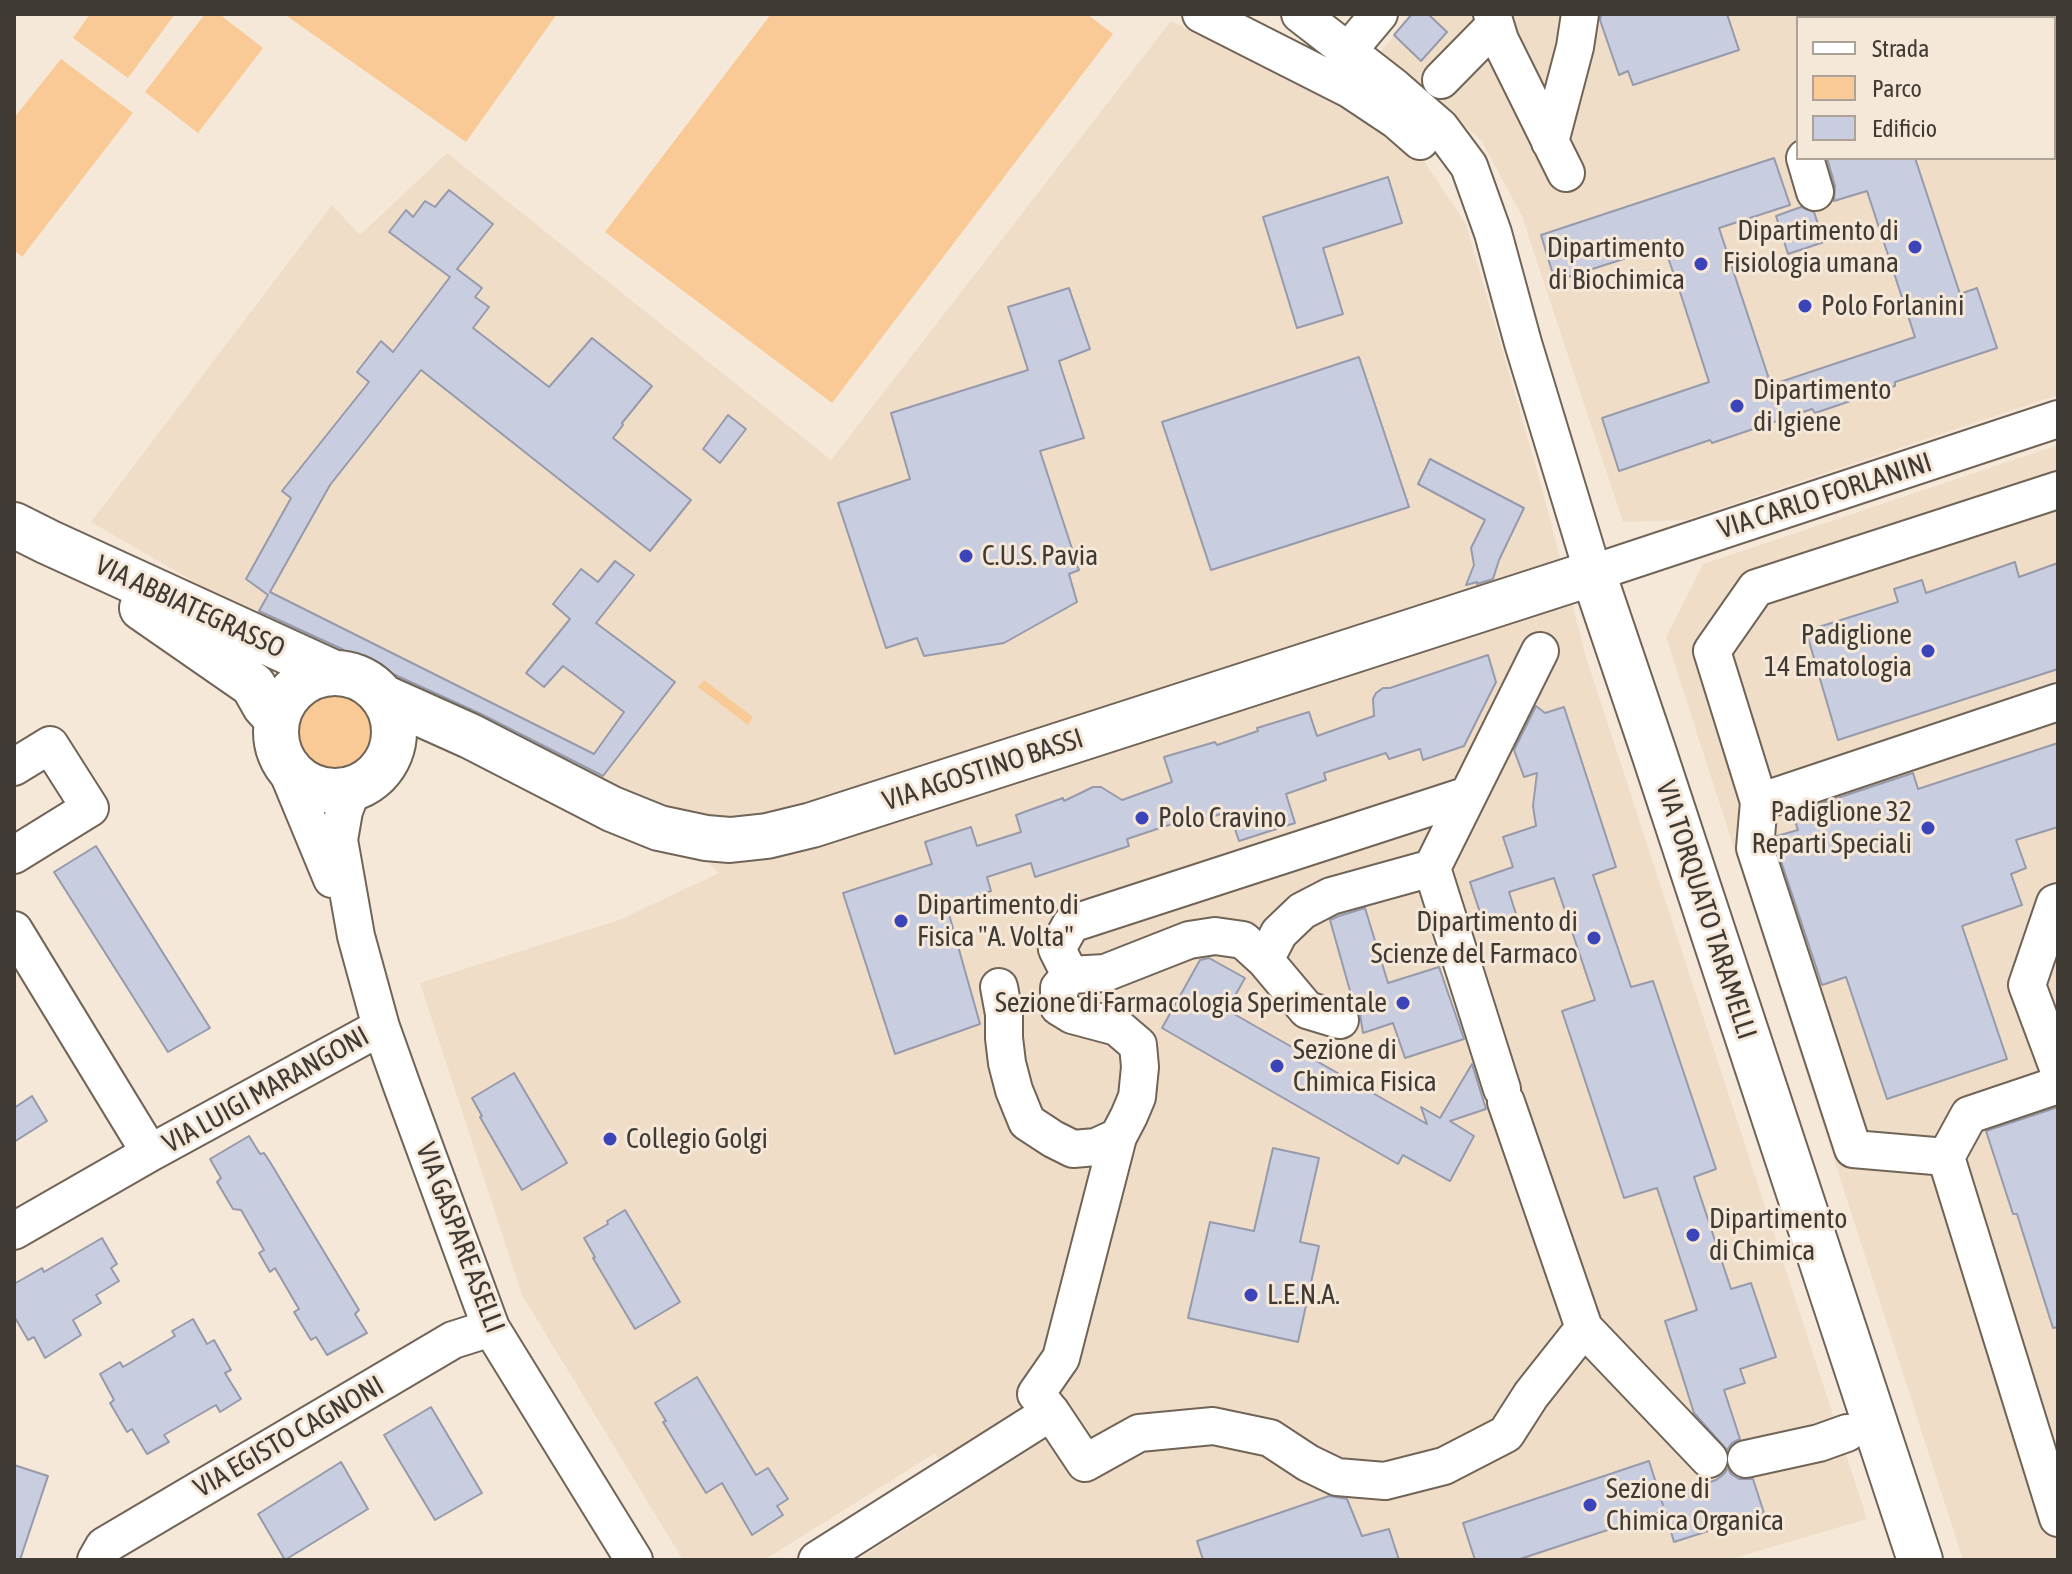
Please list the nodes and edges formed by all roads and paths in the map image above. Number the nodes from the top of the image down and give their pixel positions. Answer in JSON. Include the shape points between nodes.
{"nodes":[{"id":1,"x":1201,"y":14,"type":"edge"},
{"id":2,"x":1290,"y":14,"type":"edge"},
{"id":3,"x":1300,"y":14,"type":"edge"},
{"id":4,"x":1379,"y":14,"type":"edge"},
{"id":5,"x":1580,"y":14,"type":"edge"},
{"id":6,"x":1494,"y":19,"type":"edge"},
{"id":7,"x":1267,"y":49,"type":"junction"},
{"id":8,"x":1348,"y":51,"type":"junction"},
{"id":9,"x":1441,"y":80,"type":"dead end"},
{"id":10,"x":1806,"y":160,"type":"edge"},
{"id":11,"x":1815,"y":192,"type":"dead end"},
{"id":12,"x":1500,"y":257,"type":"junction"},
{"id":13,"x":2058,"y":419,"type":"edge"},
{"id":14,"x":2058,"y":490,"type":"edge"},
{"id":15,"x":24,"y":531,"type":"edge"},
{"id":16,"x":1593,"y":573,"type":"junction"},
{"id":17,"x":1540,"y":651,"type":"dead end"},
{"id":18,"x":332,"y":672,"type":"junction"},
{"id":19,"x":383,"y":697,"type":"junction"},
{"id":20,"x":2058,"y":702,"type":"edge"},
{"id":21,"x":276,"y":718,"type":"junction"},
{"id":22,"x":470,"y":736,"type":"junction"},
{"id":23,"x":394,"y":745,"type":"junction"},
{"id":24,"x":14,"y":767,"type":"edge"},
{"id":25,"x":286,"y":768,"type":"junction"},
{"id":26,"x":352,"y":790,"type":"junction"},
{"id":27,"x":1468,"y":795,"type":"junction"},
{"id":28,"x":1759,"y":802,"type":"junction"},
{"id":29,"x":1327,"y":841,"type":"junction"},
{"id":30,"x":14,"y":855,"type":"edge"},
{"id":31,"x":1432,"y":868,"type":"junction"},
{"id":32,"x":1349,"y":891,"type":"junction"},
{"id":33,"x":2058,"y":902,"type":"edge"},
{"id":34,"x":14,"y":930,"type":"edge"},
{"id":35,"x":356,"y":936,"type":"junction"},
{"id":36,"x":1265,"y":960,"type":"junction"},
{"id":37,"x":1070,"y":975,"type":"junction"},
{"id":38,"x":999,"y":987,"type":"dead end"},
{"id":39,"x":1340,"y":1020,"type":"dead end"},
{"id":40,"x":381,"y":1027,"type":"junction"},
{"id":41,"x":2058,"y":1068,"type":"edge"},
{"id":42,"x":2058,"y":1085,"type":"edge"},
{"id":43,"x":1118,"y":1137,"type":"junction"},
{"id":44,"x":150,"y":1153,"type":"junction"},
{"id":45,"x":1946,"y":1157,"type":"junction"},
{"id":46,"x":14,"y":1231,"type":"edge"},
{"id":47,"x":491,"y":1328,"type":"junction"},
{"id":48,"x":1584,"y":1328,"type":"junction"},
{"id":49,"x":1051,"y":1412,"type":"junction"},
{"id":50,"x":1847,"y":1433,"type":"dead end"},
{"id":51,"x":1709,"y":1459,"type":"dead end"},
{"id":52,"x":1746,"y":1459,"type":"dead end"},
{"id":53,"x":2057,"y":1510,"type":"edge"},
{"id":54,"x":96,"y":1560,"type":"edge"},
{"id":55,"x":634,"y":1560,"type":"edge"},
{"id":56,"x":817,"y":1560,"type":"edge"},
{"id":57,"x":1920,"y":1560,"type":"edge"}],
"edges":[{"from":1,"to":7,"type":"street","name":"VIA TORQUATO TARAMELLI"},
{"from":2,"to":7,"type":"street","via":[[1287,32]]},
{"from":3,"to":8,"type":"street","name":"VIA TORQUATO TARAMELLI"},
{"from":4,"to":8,"type":"street"},
{"from":5,"to":6,"type":"street","via":[[1558,157]]},
{"from":6,"to":9,"type":"street"},
{"from":7,"to":12,"type":"street","name":"VIA TORQUATO TARAMELLI","via":[[1351,90],[1417,137],[1463,193]]},
{"from":8,"to":12,"type":"street","name":"VIA TORQUATO TARAMELLI","via":[[1440,127],[1458,149],[1469,166]]},
{"from":10,"to":11,"type":"street"},
{"from":12,"to":16,"type":"street","name":"VIA TORQUATO TARAMELLI"},
{"from":13,"to":16,"type":"street","name":"VIA CARLO FORLANINI"},
{"from":14,"to":28,"type":"street","via":[[1756,588],[1712,651]]},
{"from":15,"to":18,"type":"main road","name":"VIA ABBIATEGRASSO"},
{"from":15,"to":21,"type":"main road","name":"VIA ABBIATEGRASSO","via":[[253,685]]},
{"from":16,"to":22,"type":"main road","name":"VIA AGOSTINO BASSI","via":[[767,836],[730,840],[659,828]]},
{"from":16,"to":57,"type":"main road","name":"VIA TORQUATO TARAMELLI"},
{"from":17,"to":27,"type":"street"},
{"from":18,"to":19,"type":"main road","via":[[369,683]]},
{"from":18,"to":21,"type":"main road","via":[[297,686]]},
{"from":19,"to":22,"type":"main road","name":"VIA AGOSTINO BASSI"},
{"from":19,"to":23,"type":"main road"},
{"from":20,"to":28,"type":"street"},
{"from":21,"to":25,"type":"main road","via":[[278,753]]},
{"from":22,"to":23,"type":"main road","via":[[426,731]]},
{"from":23,"to":26,"type":"main road","via":[[371,781]]},
{"from":24,"to":30,"type":"street","via":[[50,745],[90,808]]},
{"from":25,"to":26,"type":"main road","via":[[304,784],[327,792]]},
{"from":25,"to":35,"type":"street","name":"VIA GASPARE ASELLI"},
{"from":26,"to":35,"type":"street","name":"VIA GASPARE ASELLI","via":[[339,840]]},
{"from":27,"to":29,"type":"street"},
{"from":27,"to":31,"type":"street"},
{"from":28,"to":45,"type":"street","via":[[1755,848],[1853,1149]]},
{"from":29,"to":32,"type":"street","via":[[1326,867]]},
{"from":29,"to":37,"type":"street","via":[[1071,924],[1057,949]]},
{"from":31,"to":32,"type":"street"},
{"from":31,"to":48,"type":"street"},
{"from":32,"to":36,"type":"street","via":[[1302,911],[1279,933]]},
{"from":33,"to":41,"type":"street","via":[[2027,985]]},
{"from":34,"to":44,"type":"street","name":"VIA LUIGI MARANGONI"},
{"from":35,"to":40,"type":"street","name":"VIA GASPARE ASELLI"},
{"from":36,"to":37,"type":"street","via":[[1243,940],[1215,936],[1189,940],[1105,973]]},
{"from":36,"to":39,"type":"street","via":[[1307,1010]]},
{"from":37,"to":43,"type":"street","via":[[1059,988],[1059,1007],[1117,1027],[1138,1045],[1137,1097]]},
{"from":38,"to":43,"type":"street","via":[[1007,1063],[1027,1122],[1073,1149]]},
{"from":40,"to":44,"type":"street","name":"VIA LUIGI MARANGONI"},
{"from":40,"to":47,"type":"street","name":"VIA GASPARE ASELLI"},
{"from":42,"to":45,"type":"street","via":[[1969,1115]]},
{"from":43,"to":49,"type":"street","via":[[1061,1358],[1036,1394]]},
{"from":44,"to":46,"type":"street","name":"VIA LUIGI MARANGONI"},
{"from":45,"to":53,"type":"street"},
{"from":47,"to":54,"type":"street","name":"VIA EGISTO CAGNONI","via":[[453,1340],[104,1546]]},
{"from":47,"to":55,"type":"street","name":"VIA GASPARE ASELLI"},
{"from":48,"to":49,"type":"street","via":[[1506,1434],[1444,1466],[1385,1481],[1337,1477],[1270,1438],[1213,1426],[1139,1433],[1085,1463]]},
{"from":48,"to":51,"type":"street"},
{"from":49,"to":56,"type":"street"},
{"from":50,"to":52,"type":"street"}]}
